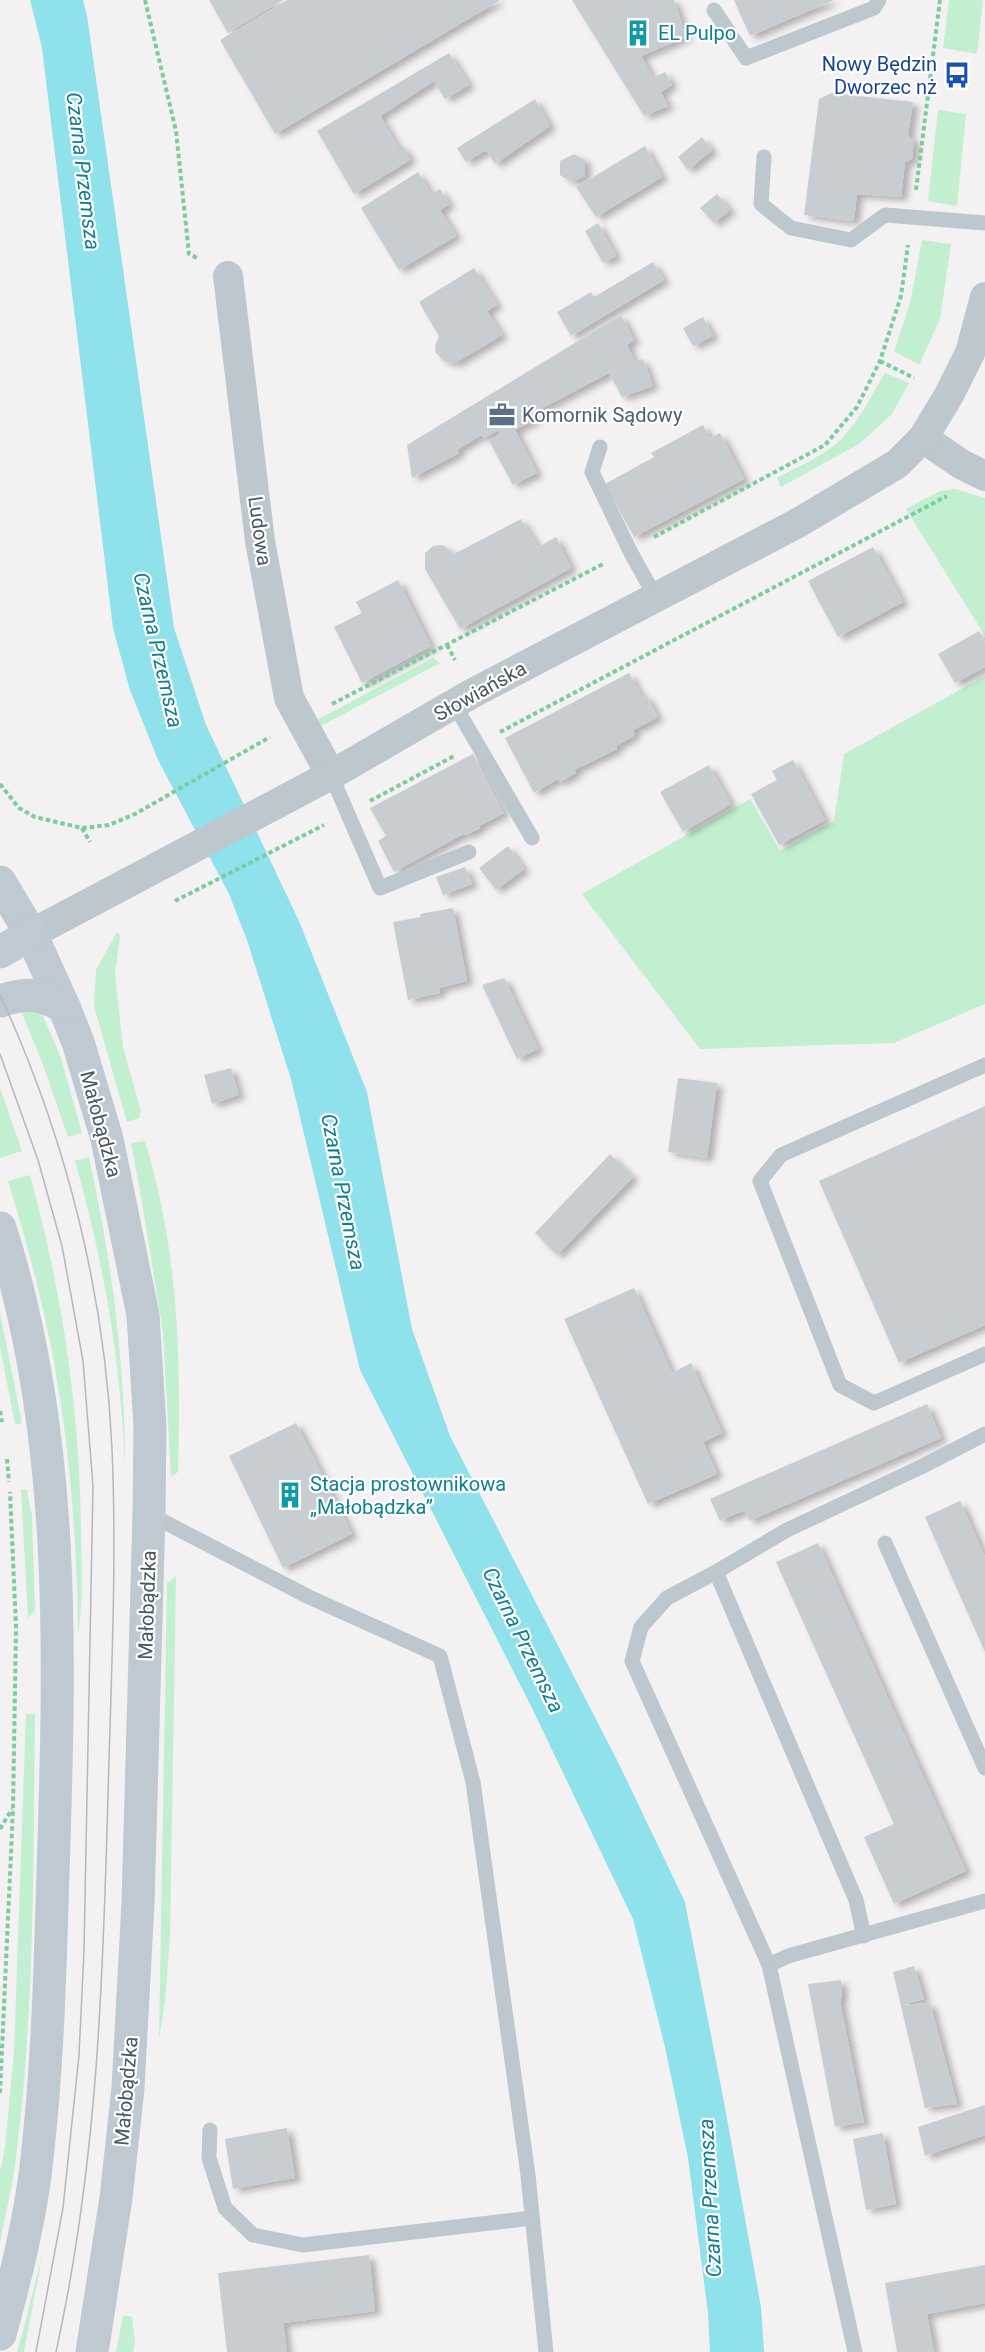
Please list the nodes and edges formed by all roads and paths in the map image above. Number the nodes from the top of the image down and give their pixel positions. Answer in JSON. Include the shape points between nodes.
{"nodes":[{"id":1,"x":145,"y":0,"type":"edge"},
{"id":2,"x":879,"y":0,"type":"edge"},
{"id":3,"x":940,"y":0,"type":"edge"},
{"id":4,"x":714,"y":10,"type":"dead end"},
{"id":5,"x":764,"y":157,"type":"dead end"},
{"id":6,"x":912,"y":217,"type":"junction"},
{"id":7,"x":985,"y":223,"type":"edge"},
{"id":8,"x":228,"y":276,"type":"joint"},
{"id":9,"x":985,"y":297,"type":"edge"},
{"id":10,"x":880,"y":361,"type":"junction"},
{"id":11,"x":914,"y":378,"type":"dead end"},
{"id":12,"x":923,"y":438,"type":"junction"},
{"id":13,"x":600,"y":447,"type":"dead end"},
{"id":14,"x":985,"y":476,"type":"edge"},
{"id":15,"x":950,"y":495,"type":"dead end"},
{"id":16,"x":630,"y":550,"type":"junction"},
{"id":17,"x":656,"y":598,"type":"junction"},
{"id":18,"x":447,"y":645,"type":"junction"},
{"id":19,"x":454,"y":660,"type":"dead end"},
{"id":20,"x":454,"y":704,"type":"junction"},
{"id":21,"x":293,"y":724,"type":"junction"},
{"id":22,"x":477,"y":744,"type":"junction"},
{"id":23,"x":318,"y":782,"type":"junction"},
{"id":24,"x":0,"y":784,"type":"edge"},
{"id":25,"x":348,"y":813,"type":"junction"},
{"id":26,"x":82,"y":828,"type":"junction"},
{"id":27,"x":532,"y":838,"type":"dead end"},
{"id":28,"x":90,"y":842,"type":"dead end"},
{"id":29,"x":469,"y":852,"type":"dead end"},
{"id":30,"x":0,"y":882,"type":"edge"},
{"id":31,"x":175,"y":901,"type":"dead end"},
{"id":32,"x":31,"y":934,"type":"junction"},
{"id":33,"x":0,"y":952,"type":"edge"},
{"id":34,"x":0,"y":1001,"type":"edge"},
{"id":35,"x":64,"y":1007,"type":"junction"},
{"id":36,"x":985,"y":1065,"type":"edge"},
{"id":37,"x":0,"y":1228,"type":"edge"},
{"id":38,"x":985,"y":1354,"type":"edge"},
{"id":39,"x":0,"y":1411,"type":"edge"},
{"id":40,"x":4,"y":1432,"type":"dead end"},
{"id":41,"x":985,"y":1434,"type":"edge"},
{"id":42,"x":6,"y":1451,"type":"dead end"},
{"id":43,"x":149,"y":1514,"type":"junction"},
{"id":44,"x":885,"y":1543,"type":"dead end"},
{"id":45,"x":716,"y":1572,"type":"junction"},
{"id":46,"x":985,"y":1768,"type":"edge"},
{"id":47,"x":13,"y":1809,"type":"junction"},
{"id":48,"x":0,"y":1829,"type":"edge"},
{"id":49,"x":985,"y":1901,"type":"edge"},
{"id":50,"x":864,"y":1936,"type":"junction"},
{"id":51,"x":769,"y":1965,"type":"junction"},
{"id":52,"x":0,"y":2093,"type":"edge"},
{"id":53,"x":210,"y":2130,"type":"dead end"},
{"id":54,"x":532,"y":2218,"type":"junction"},
{"id":55,"x":0,"y":2334,"type":"edge"},
{"id":56,"x":92,"y":2352,"type":"edge"},
{"id":57,"x":546,"y":2352,"type":"edge"},
{"id":58,"x":855,"y":2352,"type":"edge"}],
"edges":[{"from":1,"to":8,"type":"path","via":[[176,131],[189,254]]},
{"from":2,"to":4,"type":"lane","via":[[874,9],[746,58]]},
{"from":3,"to":6,"type":"path"},
{"from":5,"to":6,"type":"lane","via":[[761,204],[791,228],[851,240],[885,215]]},
{"from":6,"to":7,"type":"lane"},
{"from":6,"to":10,"type":"path","via":[[901,296]]},
{"from":8,"to":21,"type":"street","name":"Ludowa","via":[[260,541]]},
{"from":9,"to":12,"type":"street","name":"Słowiańska","via":[[970,353]]},
{"from":10,"to":11,"type":"path"},
{"from":10,"to":16,"type":"path","via":[[857,407],[825,446]]},
{"from":12,"to":14,"type":"street","via":[[961,465]]},
{"from":12,"to":17,"type":"street","name":"Słowiańska","via":[[897,465]]},
{"from":13,"to":16,"type":"lane","via":[[592,472]]},
{"from":15,"to":22,"type":"path"},
{"from":16,"to":17,"type":"lane"},
{"from":16,"to":18,"type":"path"},
{"from":17,"to":20,"type":"street","name":"Słowiańska"},
{"from":18,"to":19,"type":"path"},
{"from":18,"to":21,"type":"path"},
{"from":20,"to":22,"type":"lane"},
{"from":20,"to":23,"type":"street","name":"Słowiańska"},
{"from":21,"to":23,"type":"street","name":"Ludowa"},
{"from":21,"to":26,"type":"path","via":[[135,814],[109,825]]},
{"from":22,"to":25,"type":"path"},
{"from":22,"to":27,"type":"lane"},
{"from":23,"to":25,"type":"lane"},
{"from":23,"to":32,"type":"street","name":"Słowiańska"},
{"from":24,"to":26,"type":"path","via":[[26,813]]},
{"from":25,"to":29,"type":"lane","via":[[380,888]]},
{"from":25,"to":31,"type":"path"},
{"from":26,"to":28,"type":"path"},
{"from":30,"to":32,"type":"street","name":"Małobądzka"},
{"from":32,"to":33,"type":"street"},
{"from":32,"to":35,"type":"street","name":"Małobądzka"},
{"from":34,"to":35,"type":"street","via":[[34,994]]},
{"from":35,"to":43,"type":"street","name":"Małobądzka","via":[[107,1139],[143,1315],[150,1426]]},
{"from":36,"to":38,"type":"lane","via":[[781,1155],[760,1181],[840,1385],[874,1403]]},
{"from":37,"to":55,"type":"street","via":[[37,1374],[47,1447],[55,1541],[58,1711],[48,2011],[37,2160]]},
{"from":39,"to":40,"type":"path"},
{"from":41,"to":45,"type":"lane","via":[[787,1530]]},
{"from":42,"to":47,"type":"path","via":[[16,1628]]},
{"from":43,"to":54,"type":"lane","via":[[309,1597],[440,1656],[473,1782]]},
{"from":43,"to":56,"type":"street","name":"Małobądzka","via":[[138,1903],[128,2088]]},
{"from":44,"to":46,"type":"lane"},
{"from":45,"to":50,"type":"lane","via":[[856,1900]]},
{"from":45,"to":51,"type":"lane","via":[[668,1598],[641,1628],[632,1661]]},
{"from":47,"to":48,"type":"path"},
{"from":47,"to":52,"type":"path"},
{"from":49,"to":50,"type":"lane"},
{"from":50,"to":51,"type":"lane","via":[[788,1956]]},
{"from":51,"to":58,"type":"lane"},
{"from":53,"to":54,"type":"lane","via":[[209,2158],[225,2208],[253,2235],[303,2245]]},
{"from":54,"to":57,"type":"lane"}]}
